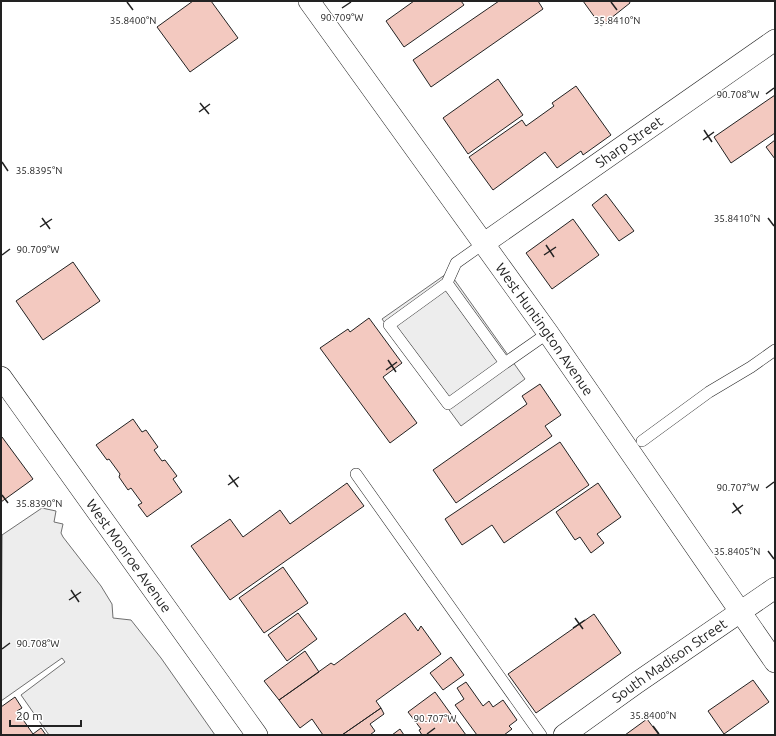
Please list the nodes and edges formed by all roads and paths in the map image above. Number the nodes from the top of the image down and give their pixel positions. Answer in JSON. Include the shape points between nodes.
{"nodes":[{"id":1,"x":309,"y":1,"type":"edge"},
{"id":2,"x":775,"y":40,"type":"edge"},
{"id":3,"x":482,"y":244,"type":"junction"},
{"id":4,"x":447,"y":283,"type":"junction"},
{"id":5,"x":548,"y":334,"type":"junction"},
{"id":6,"x":775,"y":350,"type":"edge"},
{"id":7,"x":505,"y":363,"type":"junction"},
{"id":8,"x":1,"y":377,"type":"edge"},
{"id":9,"x":642,"y":441,"type":"dead end"},
{"id":10,"x":356,"y":474,"type":"dead end"},
{"id":11,"x":775,"y":588,"type":"edge"},
{"id":12,"x":740,"y":612,"type":"junction"},
{"id":13,"x":775,"y":662,"type":"edge"},
{"id":14,"x":257,"y":735,"type":"edge"},
{"id":15,"x":541,"y":735,"type":"edge"},
{"id":16,"x":564,"y":735,"type":"edge"}],
"edges":[{"from":1,"to":3,"type":"street","name":"West Huntington Avenue"},
{"from":2,"to":3,"type":"street","name":"Sharp Street"},
{"from":3,"to":4,"type":"lane","via":[[456,263]]},
{"from":3,"to":5,"type":"street","name":"West Huntington Avenue"},
{"from":4,"to":7,"type":"lane"},
{"from":4,"to":7,"type":"lane","via":[[389,325],[448,404]]},
{"from":5,"to":7,"type":"lane"},
{"from":5,"to":12,"type":"street","name":"West Huntington Avenue"},
{"from":6,"to":9,"type":"lane","via":[[709,392]]},
{"from":8,"to":14,"type":"street","name":"West Monroe Avenue"},
{"from":10,"to":15,"type":"lane"},
{"from":11,"to":12,"type":"street","name":"South Madison Street"},
{"from":12,"to":13,"type":"street","name":"West Huntington Avenue"},
{"from":12,"to":16,"type":"street","name":"South Madison Street"}]}
